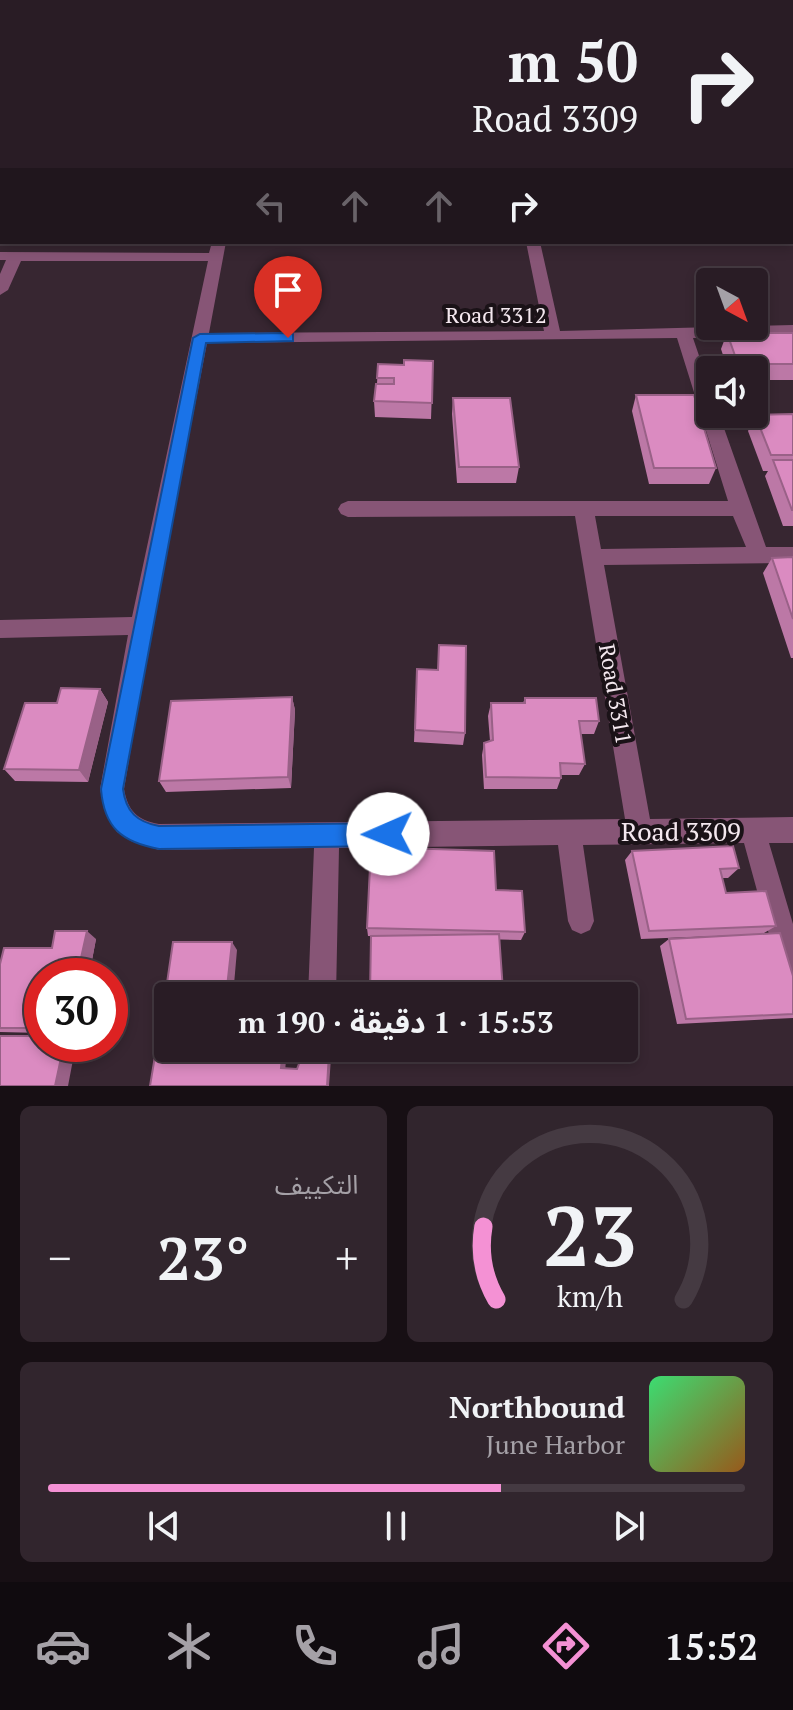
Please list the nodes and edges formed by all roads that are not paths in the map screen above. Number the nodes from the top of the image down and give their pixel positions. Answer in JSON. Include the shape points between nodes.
{"nodes":[{"id":1,"x":533,"y":244,"type":"edge"},
{"id":2,"x":218,"y":250,"type":"edge"},
{"id":3,"x":8,"y":256,"type":"edge"},
{"id":4,"x":0,"y":290,"type":"edge"},
{"id":5,"x":793,"y":330,"type":"edge"},
{"id":6,"x":684,"y":334,"type":"junction"},
{"id":7,"x":553,"y":336,"type":"junction"},
{"id":8,"x":200,"y":338,"type":"junction"},
{"id":9,"x":740,"y":508,"type":"junction"},
{"id":10,"x":348,"y":509,"type":"dead end"},
{"id":11,"x":584,"y":509,"type":"junction"},
{"id":12,"x":759,"y":554,"type":"junction"},
{"id":13,"x":793,"y":555,"type":"edge"},
{"id":14,"x":592,"y":557,"type":"junction"},
{"id":15,"x":141,"y":626,"type":"junction"},
{"id":16,"x":0,"y":629,"type":"edge"},
{"id":17,"x":753,"y":830,"type":"junction"},
{"id":18,"x":793,"y":830,"type":"edge"},
{"id":19,"x":640,"y":831,"type":"junction"},
{"id":20,"x":569,"y":832,"type":"junction"},
{"id":21,"x":327,"y":835,"type":"junction"},
{"id":22,"x":581,"y":921,"type":"dead end"},
{"id":23,"x":793,"y":971,"type":"edge"},
{"id":24,"x":322,"y":982,"type":"edge"}],
"edges":[{"from":1,"to":7,"type":"street"},
{"from":2,"to":3,"type":"street"},
{"from":2,"to":8,"type":"street","name":"Road 3309"},
{"from":3,"to":4,"type":"street"},
{"from":5,"to":6,"type":"street","name":"Road 3312"},
{"from":6,"to":7,"type":"street","name":"Road 3312"},
{"from":6,"to":9,"type":"street"},
{"from":7,"to":8,"type":"street","name":"Road 3312"},
{"from":8,"to":15,"type":"street","name":"Road 3309"},
{"from":9,"to":11,"type":"street"},
{"from":9,"to":12,"type":"street"},
{"from":10,"to":11,"type":"street"},
{"from":11,"to":14,"type":"street","name":"Road 3311"},
{"from":12,"to":13,"type":"street"},
{"from":12,"to":14,"type":"street"},
{"from":14,"to":19,"type":"street","name":"Road 3311"},
{"from":15,"to":16,"type":"street"},
{"from":15,"to":21,"type":"street","name":"Road 3309","via":[[112,789],[114,810],[127,825],[159,837]]},
{"from":17,"to":18,"type":"street","name":"Road 3309"},
{"from":17,"to":19,"type":"street","name":"Road 3309"},
{"from":17,"to":23,"type":"street"},
{"from":19,"to":20,"type":"street","name":"Road 3309"},
{"from":20,"to":21,"type":"street","name":"Road 3309"},
{"from":20,"to":22,"type":"street"},
{"from":21,"to":24,"type":"street"}]}
